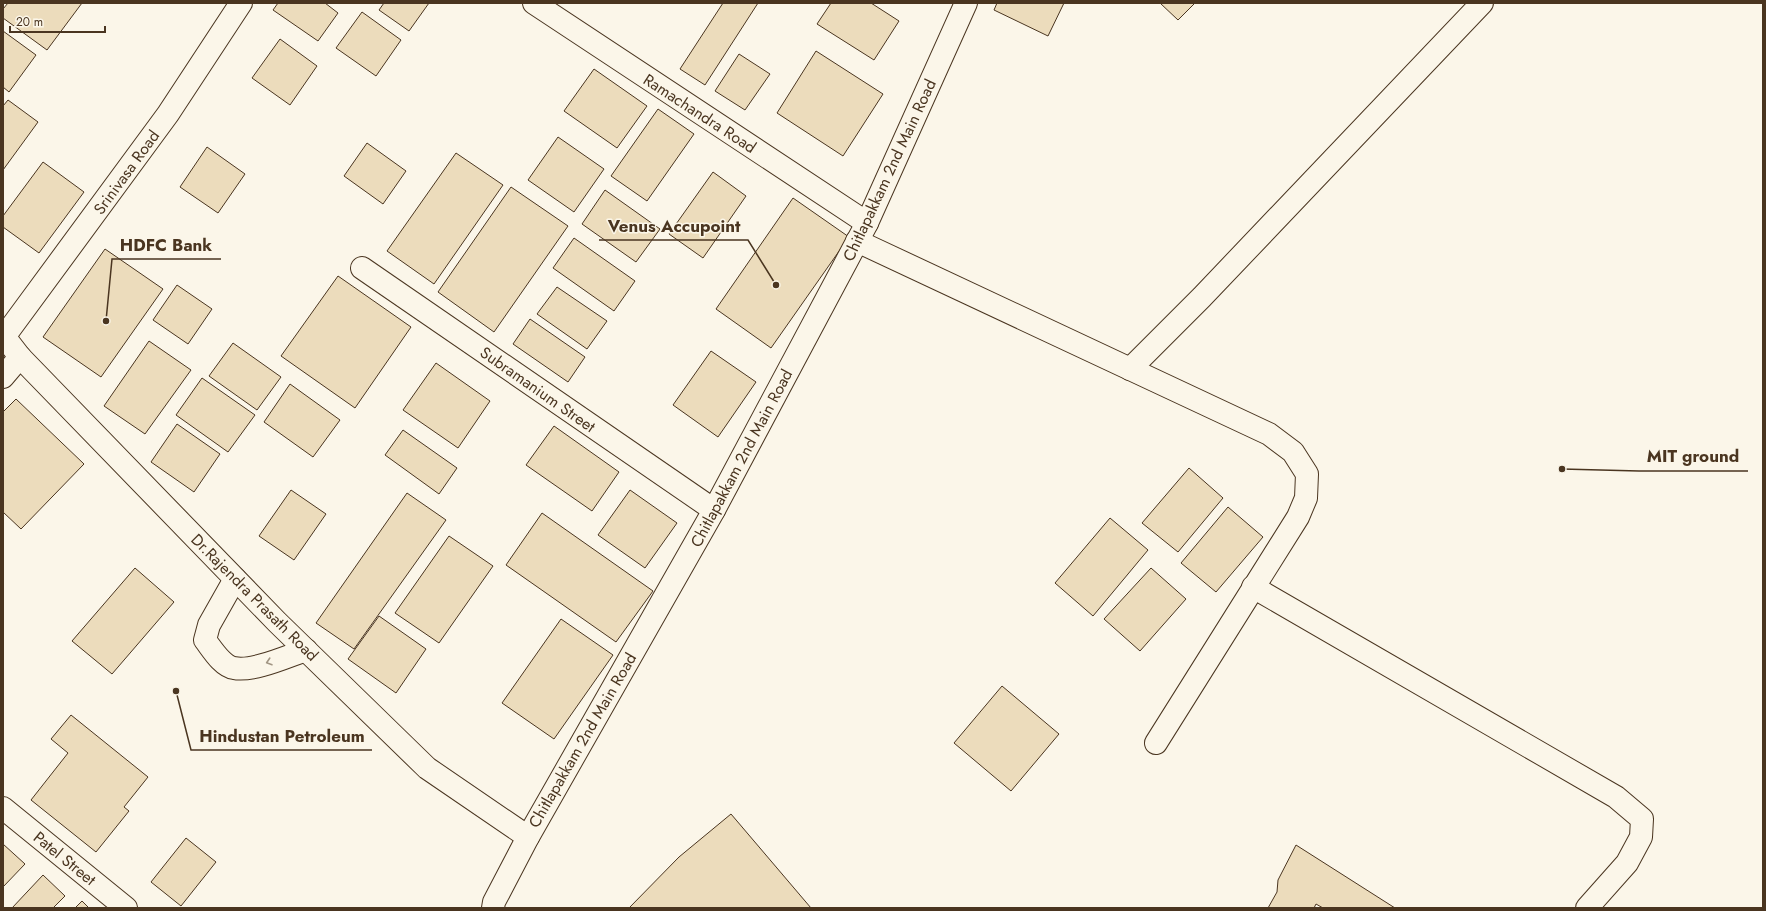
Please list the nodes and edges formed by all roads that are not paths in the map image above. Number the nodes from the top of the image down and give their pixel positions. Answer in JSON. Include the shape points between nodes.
{"nodes":[{"id":1,"x":241,"y":3,"type":"edge"},
{"id":2,"x":534,"y":3,"type":"edge"},
{"id":3,"x":966,"y":3,"type":"edge"},
{"id":4,"x":1482,"y":3,"type":"edge"},
{"id":5,"x":862,"y":232,"type":"junction"},
{"id":6,"x":362,"y":268,"type":"dead end"},
{"id":7,"x":4,"y":336,"type":"edge"},
{"id":8,"x":20,"y":357,"type":"junction"},
{"id":9,"x":1130,"y":369,"type":"junction"},
{"id":10,"x":3,"y":377,"type":"edge"},
{"id":11,"x":714,"y":510,"type":"junction"},
{"id":12,"x":235,"y":579,"type":"junction"},
{"id":13,"x":1253,"y":587,"type":"junction"},
{"id":14,"x":306,"y":650,"type":"junction"},
{"id":15,"x":1156,"y":743,"type":"dead end"},
{"id":16,"x":3,"y":808,"type":"edge"},
{"id":17,"x":528,"y":837,"type":"junction"},
{"id":18,"x":492,"y":906,"type":"edge"},
{"id":19,"x":126,"y":908,"type":"edge"},
{"id":20,"x":1587,"y":908,"type":"edge"}],
"edges":[{"from":1,"to":7,"type":"street","name":"Srinivasa Road","via":[[168,114]]},
{"from":2,"to":5,"type":"street","name":"Ramachandra Road"},
{"from":3,"to":5,"type":"street","name":"Chitlapakkam 2nd Main Road"},
{"from":4,"to":9,"type":"street"},
{"from":5,"to":9,"type":"street","name":"Ramachandra Road"},
{"from":5,"to":11,"type":"street","name":"Chitlapakkam 2nd Main Road"},
{"from":6,"to":11,"type":"street","name":"Subramanium Street"},
{"from":7,"to":8,"type":"street","name":"Dr.Rajendra Prasath Road"},
{"from":8,"to":10,"type":"street"},
{"from":8,"to":12,"type":"street","name":"Dr.Rajendra Prasath Road"},
{"from":9,"to":13,"type":"street","name":"Ramachandra Road","via":[[1268,434],[1293,452],[1307,474],[1306,498],[1298,517]]},
{"from":11,"to":17,"type":"street","name":"Chitlapakkam 2nd Main Road"},
{"from":12,"to":14,"type":"street","name":"Dr.Rajendra Prasath Road"},
{"from":14,"to":12,"type":"street","one_way":true,"via":[[244,668],[233,668],[223,661],[205,640],[209,625]]},
{"from":13,"to":15,"type":"street","name":"Ramachandra Road"},
{"from":13,"to":20,"type":"street","via":[[1616,797],[1642,819],[1641,837],[1627,863]]},
{"from":14,"to":17,"type":"street","name":"Dr.Rajendra Prasath Road","via":[[428,768]]},
{"from":16,"to":19,"type":"street","name":"Patel Street"},
{"from":17,"to":18,"type":"street","name":"Chitlapakkam 2nd Main Road"}]}
